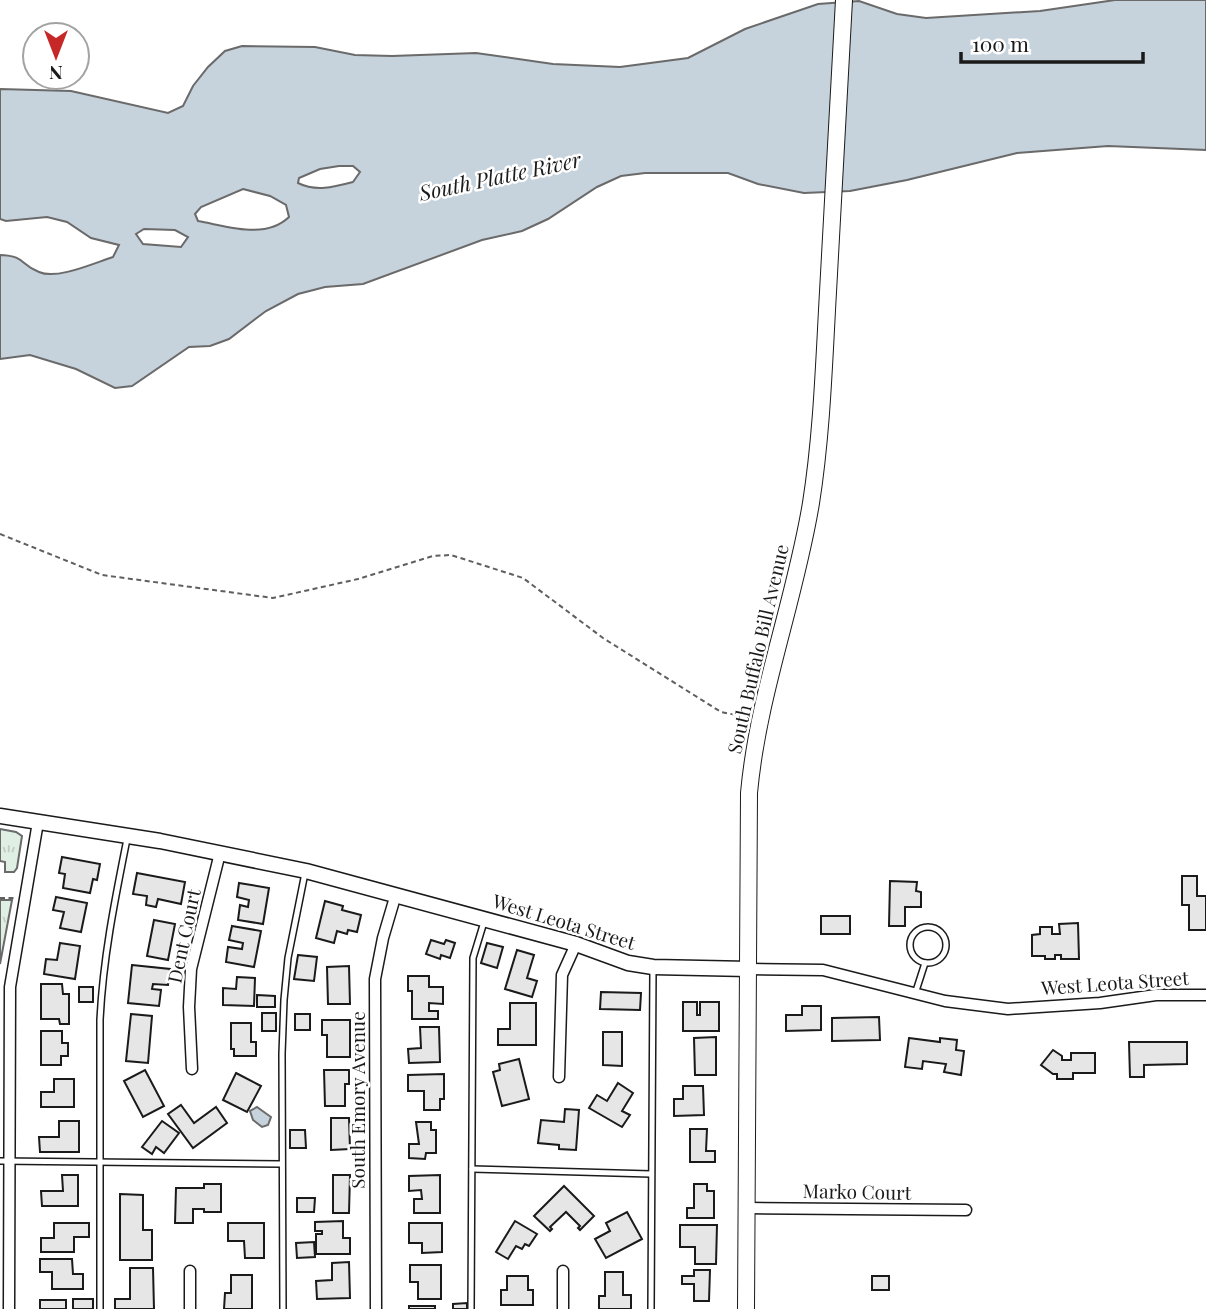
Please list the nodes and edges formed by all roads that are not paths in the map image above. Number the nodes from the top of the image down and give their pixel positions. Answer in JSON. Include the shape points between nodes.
{"nodes":[{"id":1,"x":844,"y":0,"type":"edge"},
{"id":2,"x":0,"y":816,"type":"edge"},
{"id":3,"x":38,"y":822,"type":"junction"},
{"id":4,"x":128,"y":837,"type":"junction"},
{"id":5,"x":220,"y":853,"type":"junction"},
{"id":6,"x":306,"y":871,"type":"junction"},
{"id":7,"x":396,"y":894,"type":"junction"},
{"id":8,"x":485,"y":918,"type":"junction"},
{"id":9,"x":576,"y":944,"type":"junction"},
{"id":10,"x":925,"y":963,"type":"junction"},
{"id":11,"x":653,"y":967,"type":"junction"},
{"id":12,"x":749,"y":969,"type":"junction"},
{"id":13,"x":5,"y":987,"type":"edge"},
{"id":14,"x":915,"y":994,"type":"junction"},
{"id":15,"x":1206,"y":995,"type":"edge"},
{"id":16,"x":192,"y":1069,"type":"dead end"},
{"id":17,"x":4,"y":1073,"type":"edge"},
{"id":18,"x":559,"y":1077,"type":"dead end"},
{"id":19,"x":4,"y":1161,"type":"edge"},
{"id":20,"x":101,"y":1161,"type":"junction"},
{"id":21,"x":282,"y":1164,"type":"junction"},
{"id":22,"x":472,"y":1169,"type":"junction"},
{"id":23,"x":651,"y":1174,"type":"junction"},
{"id":24,"x":748,"y":1208,"type":"junction"},
{"id":25,"x":966,"y":1210,"type":"dead end"},
{"id":26,"x":190,"y":1271,"type":"dead end"},
{"id":27,"x":563,"y":1271,"type":"dead end"},
{"id":28,"x":9,"y":1309,"type":"edge"},
{"id":29,"x":100,"y":1309,"type":"edge"},
{"id":30,"x":190,"y":1309,"type":"edge"},
{"id":31,"x":283,"y":1309,"type":"edge"},
{"id":32,"x":376,"y":1309,"type":"edge"},
{"id":33,"x":471,"y":1309,"type":"edge"},
{"id":34,"x":562,"y":1309,"type":"edge"},
{"id":35,"x":651,"y":1309,"type":"edge"},
{"id":36,"x":746,"y":1309,"type":"edge"}],
"edges":[{"from":1,"to":12,"type":"main road","name":"South Buffalo Bill Avenue","via":[[823,379],[811,500],[752,759]]},
{"from":2,"to":3,"type":"street","name":"West Leota Street"},
{"from":3,"to":4,"type":"street","name":"West Leota Street"},
{"from":3,"to":13,"type":"street"},
{"from":4,"to":5,"type":"street","name":"West Leota Street"},
{"from":4,"to":20,"type":"lane","via":[[102,978]]},
{"from":5,"to":6,"type":"street","name":"West Leota Street"},
{"from":5,"to":16,"type":"street","name":"Dent Court","via":[[191,969]]},
{"from":6,"to":7,"type":"street","name":"West Leota Street"},
{"from":6,"to":21,"type":"lane","via":[[284,1000]]},
{"from":7,"to":8,"type":"street","name":"West Leota Street"},
{"from":7,"to":32,"type":"street","name":"South Emory Avenue","via":[[375,979]]},
{"from":8,"to":9,"type":"street","name":"West Leota Street"},
{"from":8,"to":22,"type":"lane","via":[[473,958]]},
{"from":9,"to":11,"type":"street","name":"West Leota Street","via":[[628,964]]},
{"from":9,"to":18,"type":"street","via":[[562,975]]},
{"from":10,"to":10,"type":"lane","via":[[910,951],[909,941],[914,932],[932,926],[946,939],[947,948],[943,957]]},
{"from":10,"to":14,"type":"lane"},
{"from":11,"to":12,"type":"street","name":"West Leota Street"},
{"from":11,"to":23,"type":"lane"},
{"from":12,"to":14,"type":"street","name":"West Leota Street","via":[[823,970]]},
{"from":12,"to":24,"type":"main road","name":"South Buffalo Bill Avenue"},
{"from":13,"to":17,"type":"street"},
{"from":14,"to":15,"type":"street","name":"West Leota Street","via":[[1008,1009],[1156,995]]},
{"from":17,"to":19,"type":"street"},
{"from":19,"to":20,"type":"lane"},
{"from":19,"to":28,"type":"street"},
{"from":20,"to":21,"type":"lane"},
{"from":20,"to":29,"type":"lane"},
{"from":21,"to":31,"type":"lane"},
{"from":22,"to":23,"type":"lane"},
{"from":22,"to":33,"type":"lane"},
{"from":23,"to":35,"type":"lane"},
{"from":24,"to":25,"type":"street","name":"Marko Court"},
{"from":24,"to":36,"type":"main road","name":"South Buffalo Bill Avenue"},
{"from":26,"to":30,"type":"street"},
{"from":27,"to":34,"type":"street"}]}
